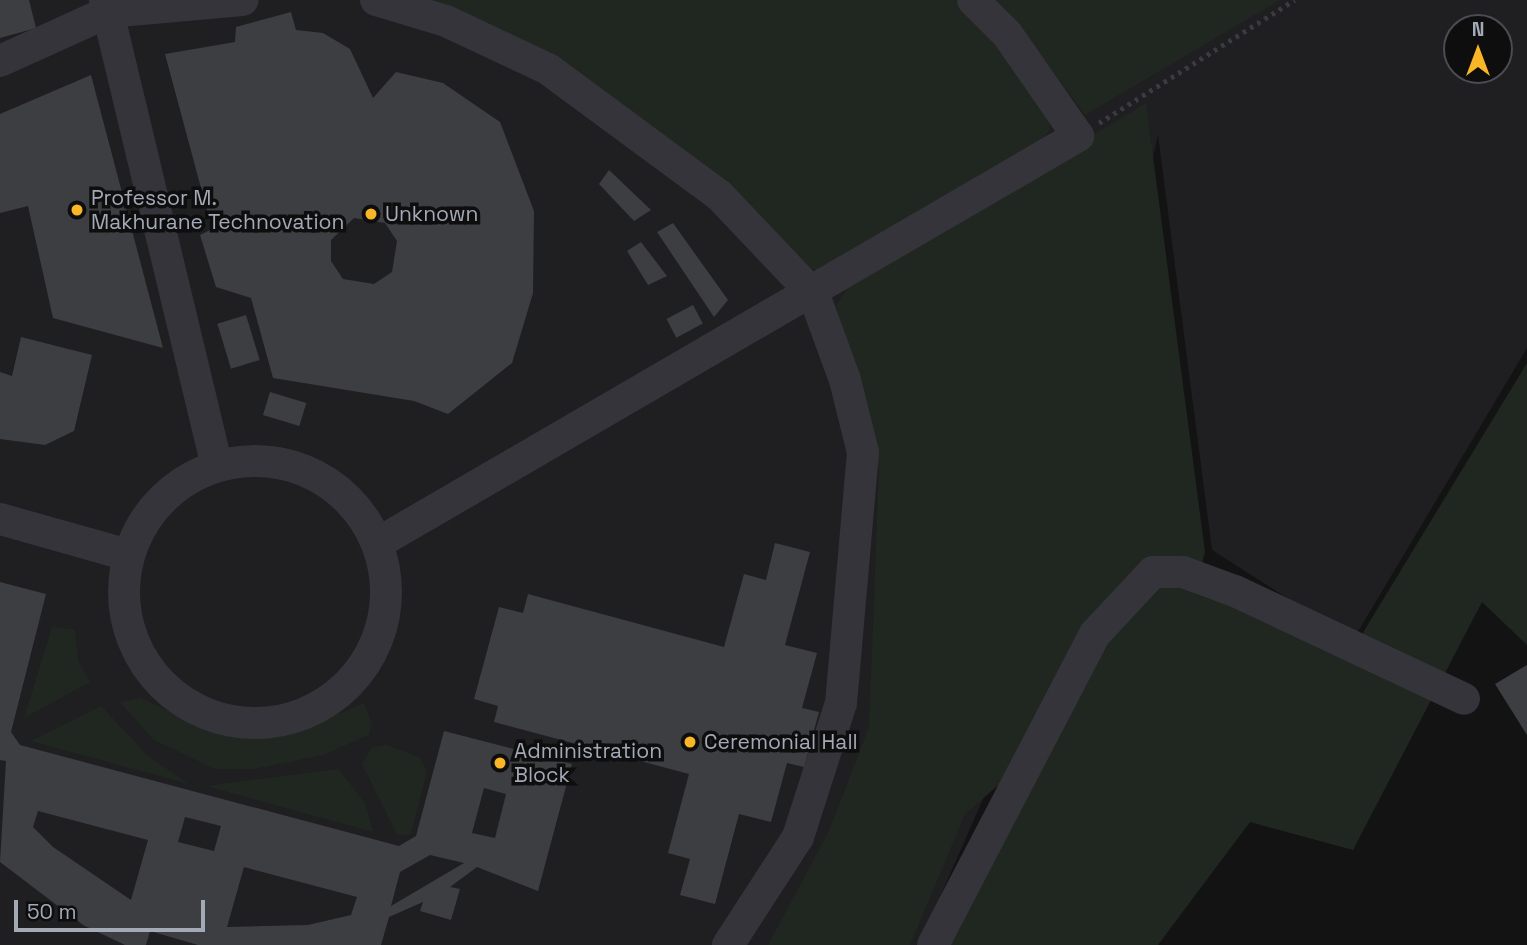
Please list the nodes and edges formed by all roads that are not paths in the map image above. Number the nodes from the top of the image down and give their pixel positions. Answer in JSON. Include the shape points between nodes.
{"nodes":[{"id":1,"x":242,"y":0,"type":"edge"},
{"id":2,"x":376,"y":0,"type":"edge"},
{"id":3,"x":973,"y":0,"type":"edge"},
{"id":4,"x":106,"y":6,"type":"edge"},
{"id":5,"x":0,"y":61,"type":"edge"},
{"id":6,"x":814,"y":295,"type":"junction"},
{"id":7,"x":217,"y":466,"type":"junction"},
{"id":8,"x":0,"y":519,"type":"edge"},
{"id":9,"x":377,"y":543,"type":"junction"},
{"id":10,"x":128,"y":555,"type":"junction"},
{"id":11,"x":1464,"y":699,"type":"dead end"},
{"id":12,"x":728,"y":945,"type":"edge"},
{"id":13,"x":933,"y":945,"type":"edge"}],
"edges":[{"from":1,"to":4,"type":"lane"},
{"from":2,"to":6,"type":"lane","via":[[495,43],[613,112],[719,195]]},
{"from":3,"to":6,"type":"lane","via":[[1007,33],[1079,136]]},
{"from":4,"to":5,"type":"lane"},
{"from":4,"to":7,"type":"lane"},
{"from":6,"to":9,"type":"lane"},
{"from":6,"to":12,"type":"lane","via":[[845,380],[863,452],[841,703],[798,837]]},
{"from":7,"to":9,"type":"lane","via":[[281,463],[322,478],[355,506]]},
{"from":7,"to":10,"type":"lane","via":[[161,499]]},
{"from":8,"to":10,"type":"lane"},
{"from":9,"to":10,"type":"lane","via":[[386,607],[363,667],[313,709],[261,722],[207,714],[154,677],[126,619]]},
{"from":11,"to":13,"type":"lane","via":[[1234,591],[1183,572],[1153,572],[1095,634]]}]}
